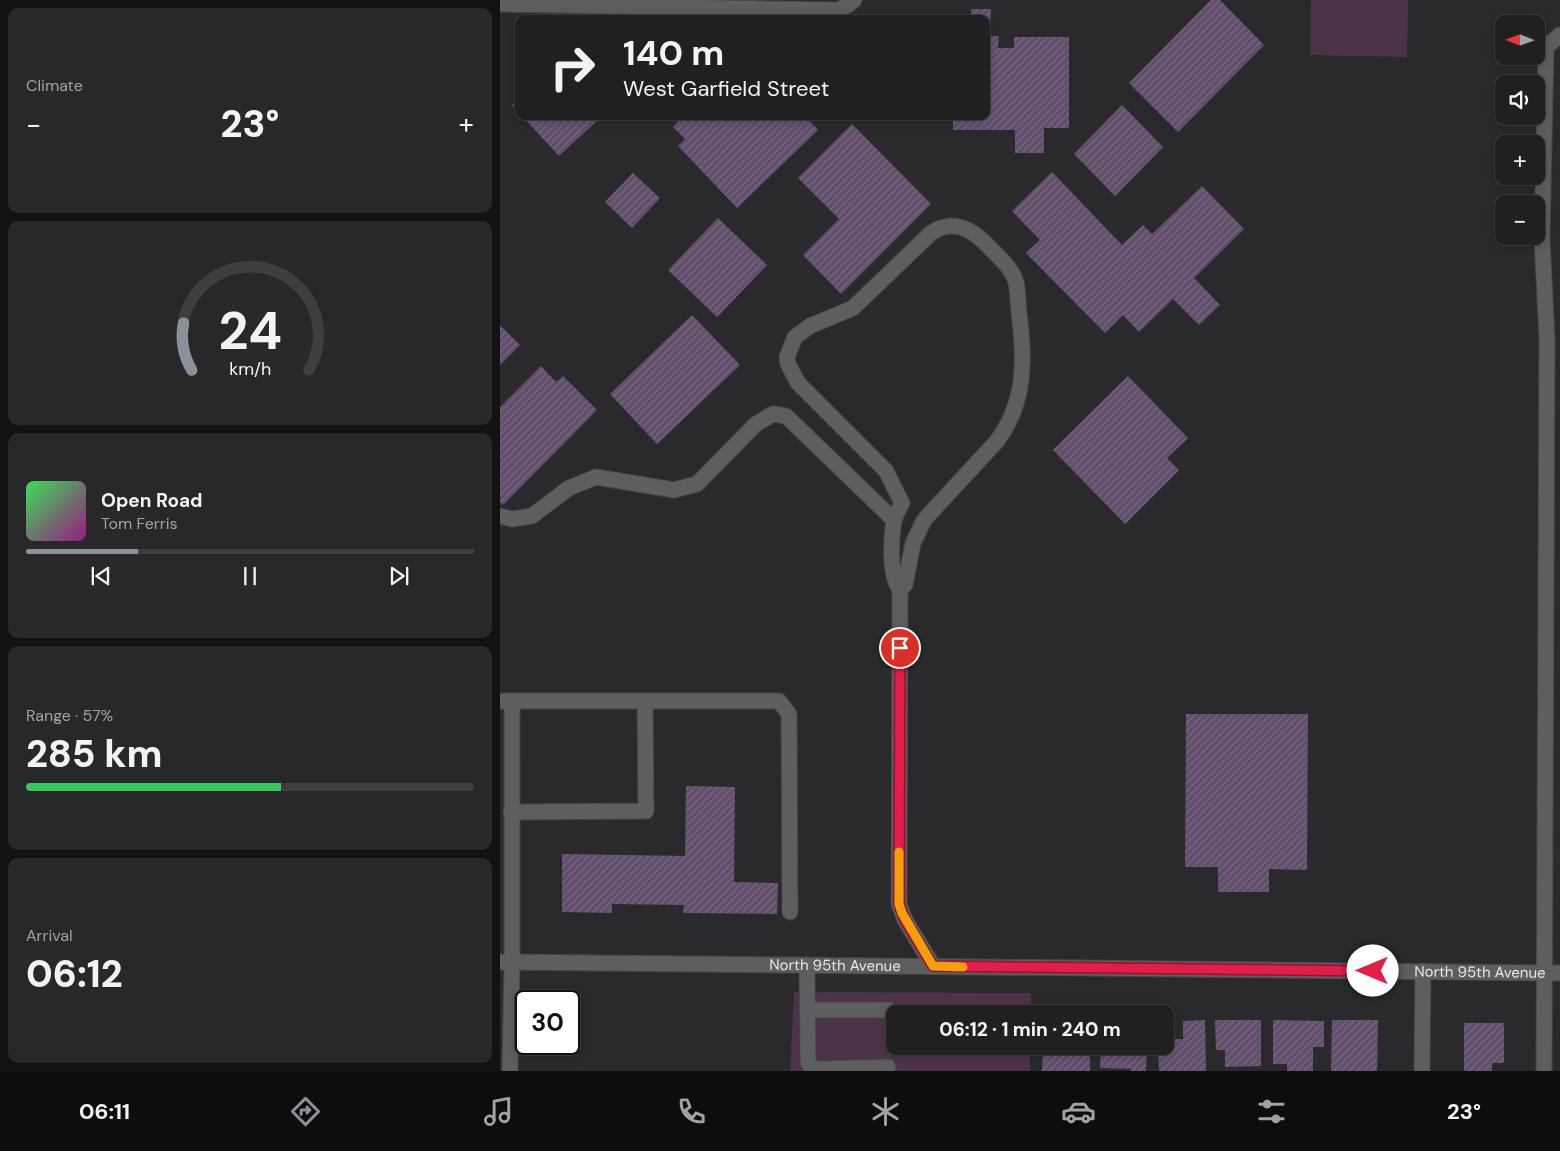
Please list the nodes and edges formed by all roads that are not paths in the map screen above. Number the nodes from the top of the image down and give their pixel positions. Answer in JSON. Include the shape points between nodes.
{"nodes":[{"id":1,"x":854,"y":0,"type":"edge"},
{"id":2,"x":500,"y":4,"type":"edge"},
{"id":3,"x":1560,"y":35,"type":"edge"},
{"id":4,"x":500,"y":516,"type":"edge"},
{"id":5,"x":894,"y":520,"type":"junction"},
{"id":6,"x":900,"y":589,"type":"junction"},
{"id":7,"x":506,"y":701,"type":"edge"},
{"id":8,"x":645,"y":701,"type":"junction"},
{"id":9,"x":511,"y":812,"type":"junction"},
{"id":10,"x":790,"y":912,"type":"dead end"},
{"id":11,"x":506,"y":962,"type":"edge"},
{"id":12,"x":807,"y":965,"type":"junction"},
{"id":13,"x":933,"y":966,"type":"junction"},
{"id":14,"x":1423,"y":971,"type":"junction"},
{"id":15,"x":1553,"y":973,"type":"edge"},
{"id":16,"x":807,"y":1010,"type":"junction"},
{"id":17,"x":886,"y":1010,"type":"edge"},
{"id":18,"x":888,"y":1068,"type":"dead end"},
{"id":19,"x":510,"y":1071,"type":"edge"},
{"id":20,"x":1422,"y":1071,"type":"edge"},
{"id":21,"x":1544,"y":1071,"type":"edge"}],
"edges":[{"from":1,"to":2,"type":"street","via":[[838,10]]},
{"from":3,"to":15,"type":"street","via":[[1546,47],[1542,229],[1547,340]]},
{"from":4,"to":5,"type":"street","via":[[512,519],[532,516],[569,488],[596,476],[674,490],[697,484],[756,424],[773,414],[786,416]]},
{"from":5,"to":6,"type":"street","via":[[891,548],[895,584]]},
{"from":5,"to":6,"type":"street","via":[[902,503],[886,471],[798,383],[787,357],[795,337],[853,308],[931,233],[940,228],[958,226],[981,238],[1006,264],[1016,281],[1023,368],[1014,412],[1006,429],[924,520],[913,543],[905,585]]},
{"from":6,"to":13,"type":"street","via":[[899,904]]},
{"from":7,"to":8,"type":"street"},
{"from":7,"to":9,"type":"street"},
{"from":8,"to":9,"type":"street","via":[[646,811]]},
{"from":8,"to":10,"type":"street","via":[[779,701],[789,714]]},
{"from":9,"to":11,"type":"street"},
{"from":11,"to":12,"type":"street","name":"North 95th Avenue"},
{"from":11,"to":19,"type":"street"},
{"from":12,"to":13,"type":"street","name":"North 95th Avenue"},
{"from":12,"to":16,"type":"street"},
{"from":13,"to":14,"type":"street","name":"North 95th Avenue"},
{"from":14,"to":15,"type":"street","name":"North 95th Avenue"},
{"from":14,"to":20,"type":"street"},
{"from":15,"to":21,"type":"street"},
{"from":16,"to":17,"type":"street"},
{"from":16,"to":18,"type":"street","via":[[808,1062],[811,1067]]}]}
